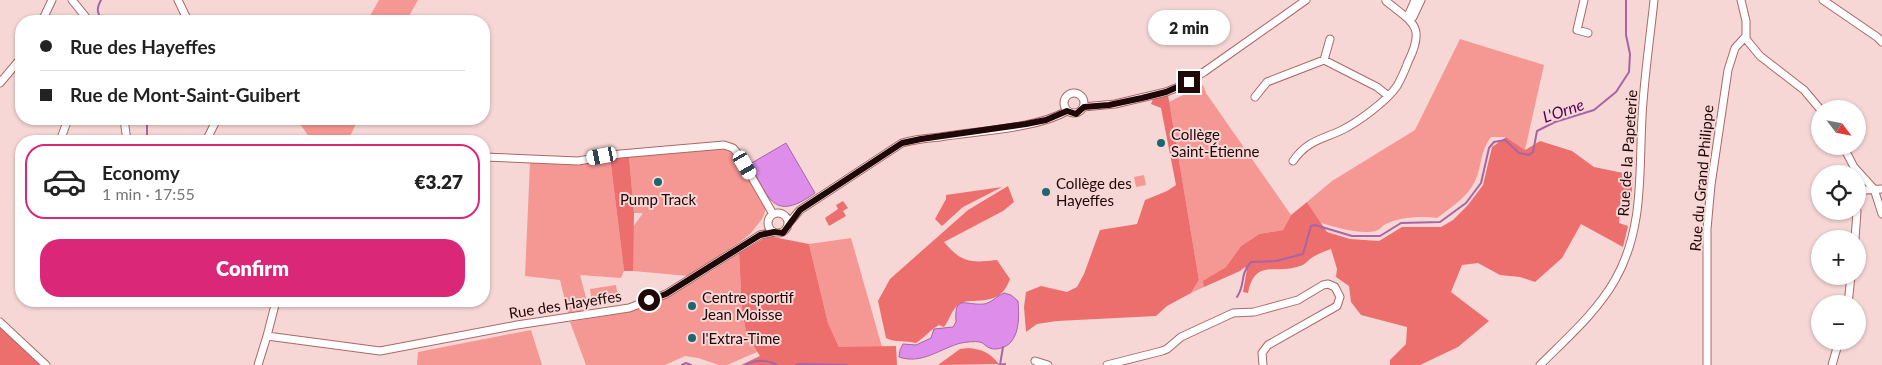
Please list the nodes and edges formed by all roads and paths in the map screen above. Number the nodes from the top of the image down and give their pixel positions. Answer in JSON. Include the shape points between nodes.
{"nodes":[{"id":1,"x":52,"y":0,"type":"edge"},
{"id":2,"x":72,"y":0,"type":"edge"},
{"id":3,"x":178,"y":0,"type":"edge"},
{"id":4,"x":1306,"y":0,"type":"edge"},
{"id":5,"x":1415,"y":0,"type":"edge"},
{"id":6,"x":1421,"y":0,"type":"edge"},
{"id":7,"x":1584,"y":0,"type":"edge"},
{"id":8,"x":1654,"y":0,"type":"edge"},
{"id":9,"x":1741,"y":0,"type":"edge"},
{"id":10,"x":1823,"y":0,"type":"edge"},
{"id":11,"x":1386,"y":1,"type":"edge"},
{"id":12,"x":45,"y":15,"type":"edge"},
{"id":13,"x":84,"y":15,"type":"edge"},
{"id":14,"x":185,"y":15,"type":"edge"},
{"id":15,"x":1410,"y":20,"type":"junction"},
{"id":16,"x":1588,"y":33,"type":"dead end"},
{"id":17,"x":1746,"y":36,"type":"junction"},
{"id":18,"x":1330,"y":39,"type":"dead end"},
{"id":19,"x":1882,"y":42,"type":"edge"},
{"id":20,"x":1324,"y":60,"type":"junction"},
{"id":21,"x":15,"y":65,"type":"edge"},
{"id":22,"x":0,"y":83,"type":"edge"},
{"id":23,"x":1387,"y":95,"type":"junction"},
{"id":24,"x":1255,"y":96,"type":"dead end"},
{"id":25,"x":1084,"y":98,"type":"junction"},
{"id":26,"x":1812,"y":100,"type":"edge"},
{"id":27,"x":1099,"y":106,"type":"junction"},
{"id":28,"x":1084,"y":107,"type":"junction"},
{"id":29,"x":1066,"y":108,"type":"junction"},
{"id":30,"x":490,"y":157,"type":"edge"},
{"id":31,"x":1293,"y":161,"type":"dead end"},
{"id":32,"x":1878,"y":189,"type":"edge"},
{"id":33,"x":1880,"y":197,"type":"edge"},
{"id":34,"x":800,"y":210,"type":"junction"},
{"id":35,"x":773,"y":214,"type":"junction"},
{"id":36,"x":782,"y":214,"type":"junction"},
{"id":37,"x":1882,"y":214,"type":"edge"},
{"id":38,"x":768,"y":224,"type":"junction"},
{"id":39,"x":788,"y":224,"type":"junction"},
{"id":40,"x":774,"y":232,"type":"junction"},
{"id":41,"x":760,"y":235,"type":"junction"},
{"id":42,"x":274,"y":307,"type":"edge"},
{"id":43,"x":0,"y":322,"type":"edge"},
{"id":44,"x":267,"y":336,"type":"junction"},
{"id":45,"x":1836,"y":350,"type":"edge"},
{"id":46,"x":1035,"y":361,"type":"dead end"},
{"id":47,"x":46,"y":365,"type":"edge"},
{"id":48,"x":258,"y":365,"type":"edge"},
{"id":49,"x":1048,"y":365,"type":"edge"},
{"id":50,"x":1107,"y":365,"type":"edge"},
{"id":51,"x":1264,"y":365,"type":"edge"},
{"id":52,"x":1540,"y":365,"type":"edge"},
{"id":53,"x":1707,"y":365,"type":"edge"},
{"id":54,"x":1832,"y":365,"type":"edge"}],
"edges":[{"from":1,"to":12,"type":"street"},
{"from":2,"to":13,"type":"street"},
{"from":3,"to":14,"type":"street"},
{"from":4,"to":27,"type":"street","via":[[1189,82],[1166,92]]},
{"from":5,"to":15,"type":"street"},
{"from":6,"to":15,"type":"street"},
{"from":7,"to":16,"type":"street","via":[[1577,30]]},
{"from":8,"to":52,"type":"street","name":"Rue de la Papeterie","via":[[1642,116],[1640,199],[1632,240],[1602,300]]},
{"from":9,"to":17,"type":"street"},
{"from":10,"to":19,"type":"street"},
{"from":11,"to":15,"type":"street"},
{"from":15,"to":23,"type":"street","via":[[1418,34],[1415,48],[1396,88]]},
{"from":17,"to":26,"type":"street","via":[[1760,56]]},
{"from":17,"to":53,"type":"street","name":"Rue du Grand Philippe","via":[[1735,48],[1728,70],[1711,185],[1707,229]]},
{"from":18,"to":20,"type":"street"},
{"from":20,"to":23,"type":"street"},
{"from":20,"to":24,"type":"street","via":[[1267,82]]},
{"from":21,"to":22,"type":"street"},
{"from":23,"to":31,"type":"street","via":[[1350,126],[1308,144]]},
{"from":25,"to":27,"type":"street"},
{"from":25,"to":28,"type":"street"},
{"from":25,"to":29,"type":"street","via":[[1071,93],[1066,97]]},
{"from":27,"to":28,"type":"street"},
{"from":28,"to":29,"type":"street","via":[[1076,114]]},
{"from":29,"to":34,"type":"street","via":[[1046,120],[906,142]]},
{"from":30,"to":35,"type":"street","via":[[578,161],[620,154],[727,146],[739,155]]},
{"from":32,"to":33,"type":"street"},
{"from":33,"to":37,"type":"street","via":[[1878,206]]},
{"from":34,"to":36,"type":"street"},
{"from":34,"to":39,"type":"street"},
{"from":35,"to":36,"type":"street"},
{"from":35,"to":38,"type":"street"},
{"from":36,"to":39,"type":"street"},
{"from":38,"to":40,"type":"street"},
{"from":38,"to":41,"type":"street","name":"Rue des Hayeffes"},
{"from":39,"to":40,"type":"street","via":[[783,233]]},
{"from":40,"to":41,"type":"street","name":"Rue des Hayeffes"},
{"from":41,"to":44,"type":"street","name":"Rue des Hayeffes","via":[[666,294],[629,308],[380,351]]},
{"from":42,"to":44,"type":"street"},
{"from":43,"to":47,"type":"street"},
{"from":44,"to":48,"type":"street"},
{"from":45,"to":54,"type":"street"},
{"from":46,"to":49,"type":"street"},
{"from":50,"to":51,"type":"street","via":[[1167,349],[1181,337],[1236,312],[1254,312],[1298,300],[1323,285],[1337,289],[1340,297],[1337,306],[1266,346],[1262,353]]}]}
